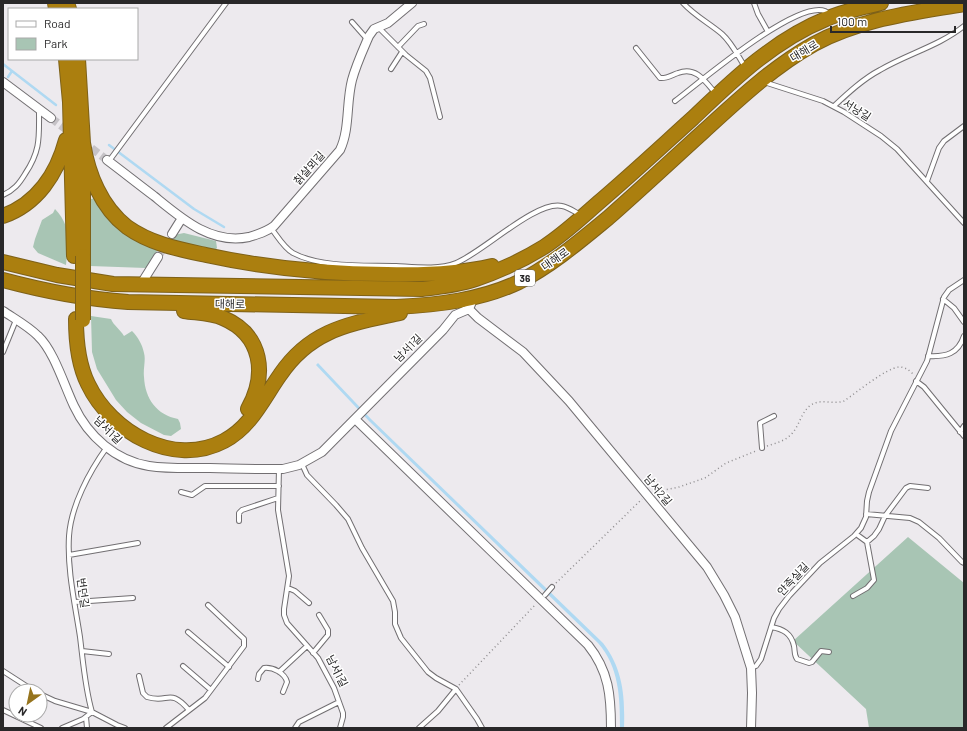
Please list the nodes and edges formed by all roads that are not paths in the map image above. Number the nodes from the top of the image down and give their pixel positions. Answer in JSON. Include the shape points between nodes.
{"nodes":[{"id":1,"x":226,"y":3,"type":"edge"},
{"id":2,"x":412,"y":3,"type":"edge"},
{"id":3,"x":683,"y":3,"type":"edge"},
{"id":4,"x":754,"y":3,"type":"edge"},
{"id":5,"x":881,"y":3,"type":"edge"},
{"id":6,"x":964,"y":4,"type":"edge"},
{"id":7,"x":831,"y":17,"type":"junction"},
{"id":8,"x":352,"y":22,"type":"dead end"},
{"id":9,"x":424,"y":24,"type":"dead end"},
{"id":10,"x":378,"y":26,"type":"junction"},
{"id":11,"x":964,"y":26,"type":"edge"},
{"id":12,"x":767,"y":30,"type":"junction"},
{"id":13,"x":368,"y":39,"type":"junction"},
{"id":14,"x":398,"y":47,"type":"junction"},
{"id":15,"x":636,"y":48,"type":"dead end"},
{"id":16,"x":402,"y":52,"type":"junction"},
{"id":17,"x":736,"y":52,"type":"junction"},
{"id":18,"x":66,"y":60,"type":"edge"},
{"id":19,"x":78,"y":60,"type":"edge"},
{"id":20,"x":391,"y":69,"type":"dead end"},
{"id":21,"x":746,"y":70,"type":"junction"},
{"id":22,"x":704,"y":79,"type":"junction"},
{"id":23,"x":760,"y":81,"type":"junction"},
{"id":24,"x":3,"y":82,"type":"edge"},
{"id":25,"x":717,"y":95,"type":"junction"},
{"id":26,"x":675,"y":101,"type":"dead end"},
{"id":27,"x":834,"y":106,"type":"junction"},
{"id":28,"x":39,"y":109,"type":"junction"},
{"id":29,"x":440,"y":117,"type":"dead end"},
{"id":30,"x":51,"y":118,"type":"tunnel mouth"},
{"id":31,"x":70,"y":124,"type":"junction"},
{"id":32,"x":964,"y":126,"type":"edge"},
{"id":33,"x":83,"y":143,"type":"junction"},
{"id":34,"x":108,"y":161,"type":"joint"},
{"id":35,"x":927,"y":181,"type":"junction"},
{"id":36,"x":3,"y":195,"type":"edge"},
{"id":37,"x":3,"y":216,"type":"edge"},
{"id":38,"x":583,"y":216,"type":"junction"},
{"id":39,"x":182,"y":218,"type":"junction"},
{"id":40,"x":964,"y":223,"type":"edge"},
{"id":41,"x":271,"y":228,"type":"junction"},
{"id":42,"x":172,"y":234,"type":"tunnel mouth"},
{"id":43,"x":531,"y":254,"type":"junction"},
{"id":44,"x":78,"y":256,"type":"junction"},
{"id":45,"x":158,"y":257,"type":"tunnel mouth"},
{"id":46,"x":3,"y":262,"type":"edge"},
{"id":47,"x":3,"y":280,"type":"edge"},
{"id":48,"x":964,"y":280,"type":"edge"},
{"id":49,"x":142,"y":284,"type":"junction"},
{"id":50,"x":943,"y":299,"type":"junction"},
{"id":51,"x":128,"y":302,"type":"junction"},
{"id":52,"x":471,"y":303,"type":"junction"},
{"id":53,"x":440,"y":304,"type":"junction"},
{"id":54,"x":3,"y":311,"type":"edge"},
{"id":55,"x":80,"y":319,"type":"junction"},
{"id":56,"x":16,"y":320,"type":"junction"},
{"id":57,"x":964,"y":322,"type":"edge"},
{"id":58,"x":964,"y":336,"type":"edge"},
{"id":59,"x":3,"y":352,"type":"edge"},
{"id":60,"x":928,"y":356,"type":"junction"},
{"id":61,"x":916,"y":382,"type":"junction"},
{"id":62,"x":774,"y":416,"type":"dead end"},
{"id":63,"x":356,"y":417,"type":"junction"},
{"id":64,"x":964,"y":426,"type":"edge"},
{"id":65,"x":960,"y":432,"type":"junction"},
{"id":66,"x":964,"y":436,"type":"edge"},
{"id":67,"x":106,"y":447,"type":"junction"},
{"id":68,"x":762,"y":448,"type":"road end"},
{"id":69,"x":302,"y":464,"type":"junction"},
{"id":70,"x":280,"y":469,"type":"junction"},
{"id":71,"x":279,"y":486,"type":"junction"},
{"id":72,"x":928,"y":488,"type":"dead end"},
{"id":73,"x":181,"y":492,"type":"dead end"},
{"id":74,"x":278,"y":498,"type":"junction"},
{"id":75,"x":866,"y":514,"type":"junction"},
{"id":76,"x":885,"y":516,"type":"junction"},
{"id":77,"x":238,"y":521,"type":"dead end"},
{"id":78,"x":856,"y":534,"type":"junction"},
{"id":79,"x":867,"y":542,"type":"junction"},
{"id":80,"x":138,"y":543,"type":"dead end"},
{"id":81,"x":69,"y":555,"type":"junction"},
{"id":82,"x":964,"y":562,"type":"edge"},
{"id":83,"x":552,"y":587,"type":"road end"},
{"id":84,"x":288,"y":588,"type":"junction"},
{"id":85,"x":853,"y":596,"type":"dead end"},
{"id":86,"x":543,"y":597,"type":"junction"},
{"id":87,"x":133,"y":598,"type":"dead end"},
{"id":88,"x":75,"y":602,"type":"junction"},
{"id":89,"x":309,"y":603,"type":"dead end"},
{"id":90,"x":208,"y":605,"type":"dead end"},
{"id":91,"x":318,"y":615,"type":"dead end"},
{"id":92,"x":771,"y":627,"type":"junction"},
{"id":93,"x":188,"y":632,"type":"dead end"},
{"id":94,"x":307,"y":646,"type":"junction"},
{"id":95,"x":82,"y":651,"type":"junction"},
{"id":96,"x":829,"y":652,"type":"dead end"},
{"id":97,"x":313,"y":653,"type":"junction"},
{"id":98,"x":109,"y":654,"type":"dead end"},
{"id":99,"x":183,"y":666,"type":"dead end"},
{"id":100,"x":229,"y":667,"type":"junction"},
{"id":101,"x":751,"y":668,"type":"junction"},
{"id":102,"x":3,"y":671,"type":"edge"},
{"id":103,"x":279,"y":672,"type":"junction"},
{"id":104,"x":5,"y":676,"type":"edge"},
{"id":105,"x":139,"y":676,"type":"dead end"},
{"id":106,"x":258,"y":679,"type":"dead end"},
{"id":107,"x":19,"y":683,"type":"edge"},
{"id":108,"x":456,"y":689,"type":"junction"},
{"id":109,"x":211,"y":690,"type":"junction"},
{"id":110,"x":283,"y":692,"type":"dead end"},
{"id":111,"x":48,"y":698,"type":"edge"},
{"id":112,"x":339,"y":702,"type":"junction"},
{"id":113,"x":3,"y":710,"type":"edge"},
{"id":114,"x":189,"y":710,"type":"junction"},
{"id":115,"x":92,"y":712,"type":"junction"},
{"id":116,"x":86,"y":717,"type":"junction"},
{"id":117,"x":109,"y":721,"type":"junction"},
{"id":118,"x":41,"y":728,"type":"edge"},
{"id":119,"x":62,"y":728,"type":"edge"},
{"id":120,"x":87,"y":728,"type":"edge"},
{"id":121,"x":110,"y":728,"type":"edge"},
{"id":122,"x":125,"y":728,"type":"edge"},
{"id":123,"x":166,"y":728,"type":"edge"},
{"id":124,"x":295,"y":728,"type":"edge"},
{"id":125,"x":340,"y":728,"type":"edge"},
{"id":126,"x":418,"y":728,"type":"edge"},
{"id":127,"x":482,"y":728,"type":"edge"},
{"id":128,"x":611,"y":728,"type":"edge"},
{"id":129,"x":751,"y":728,"type":"edge"}],
"edges":[{"from":1,"to":34,"type":"lane"},
{"from":2,"to":10,"type":"street","name":"칡살뫼길","via":[[388,23]]},
{"from":3,"to":17,"type":"lane","via":[[722,35]]},
{"from":4,"to":12,"type":"lane"},
{"from":5,"to":7,"type":"highway","name":"대해로","number":"36"},
{"from":6,"to":23,"type":"highway","name":"대해로","number":"36","via":[[910,11],[856,25],[814,44]]},
{"from":7,"to":12,"type":"lane","via":[[825,11],[814,9],[797,13]]},
{"from":7,"to":21,"type":"highway","name":"대해로","number":"36","via":[[763,56]]},
{"from":8,"to":13,"type":"lane"},
{"from":9,"to":14,"type":"lane","via":[[418,26]]},
{"from":10,"to":13,"type":"street","name":"칡살뫼길"},
{"from":10,"to":14,"type":"lane"},
{"from":11,"to":27,"type":"lane","via":[[950,36],[881,69]]},
{"from":12,"to":17,"type":"lane"},
{"from":13,"to":41,"type":"street","name":"칡살뫼길","via":[[352,80],[343,145]]},
{"from":14,"to":16,"type":"lane"},
{"from":15,"to":22,"type":"lane","via":[[660,78],[690,71]]},
{"from":16,"to":20,"type":"lane"},
{"from":16,"to":29,"type":"lane","via":[[426,71]]},
{"from":17,"to":21,"type":"lane"},
{"from":17,"to":22,"type":"lane"},
{"from":18,"to":31,"type":"highway"},
{"from":19,"to":33,"type":"highway"},
{"from":21,"to":25,"type":"highway","name":"대해로","number":"36"},
{"from":22,"to":25,"type":"lane"},
{"from":22,"to":26,"type":"lane"},
{"from":23,"to":27,"type":"lane","name":"서낭길","via":[[809,95]]},
{"from":23,"to":52,"type":"highway","name":"대해로","number":"36","via":[[586,236],[547,265],[518,282],[488,293]]},
{"from":24,"to":28,"type":"street"},
{"from":25,"to":38,"type":"highway","name":"대해로","number":"36"},
{"from":27,"to":35,"type":"lane","name":"서낭길","via":[[892,144]]},
{"from":28,"to":30,"type":"street"},
{"from":28,"to":36,"type":"lane","via":[[38,143],[33,161],[14,190]]},
{"from":31,"to":37,"type":"highway","via":[[62,155],[46,184],[20,209]]},
{"from":31,"to":44,"type":"highway"},
{"from":32,"to":35,"type":"lane","via":[[939,148]]},
{"from":33,"to":43,"type":"highway","via":[[85,157],[95,184],[117,218],[150,240],[183,250],[290,269],[393,274],[445,274],[500,264]]},
{"from":33,"to":44,"type":"highway"},
{"from":34,"to":39,"type":"street","name":"칡살뫼길"},
{"from":35,"to":40,"type":"lane","name":"서낭길"},
{"from":38,"to":41,"type":"lane","via":[[561,206],[545,208],[528,216],[464,260],[447,266],[428,267],[343,264],[315,260],[289,250]]},
{"from":38,"to":43,"type":"highway","name":"대해로","number":"36","via":[[544,247]]},
{"from":39,"to":41,"type":"street","name":"칡살뫼길","via":[[205,232],[232,239],[260,234]]},
{"from":39,"to":42,"type":"street"},
{"from":43,"to":49,"type":"highway","name":"대해로","number":"36","via":[[475,280],[422,289]]},
{"from":44,"to":55,"type":"highway","bridge":true},
{"from":45,"to":49,"type":"street"},
{"from":46,"to":49,"type":"highway","name":"대해로","number":"36","via":[[83,280]]},
{"from":47,"to":51,"type":"highway","name":"대해로","number":"36","via":[[97,300]]},
{"from":48,"to":50,"type":"lane","name":"안족실길","via":[[949,290]]},
{"from":50,"to":57,"type":"lane","via":[[954,308]]},
{"from":50,"to":60,"type":"lane","name":"안족실길"},
{"from":51,"to":53,"type":"highway","name":"대해로","number":"36","via":[[366,307]]},
{"from":51,"to":55,"type":"highway","via":[[212,315],[232,322],[246,333],[258,355],[260,374],[252,401],[235,424],[212,438],[182,443],[151,436],[131,424],[114,410],[95,382],[87,358]]},
{"from":52,"to":53,"type":"highway","name":"대해로","number":"36"},
{"from":52,"to":63,"type":"street","name":"남서1길","via":[[455,315]]},
{"from":52,"to":101,"type":"street","name":"남서2길","via":[[478,318],[523,352],[569,401],[707,567],[735,617]]},
{"from":53,"to":55,"type":"highway","via":[[351,324],[323,336],[300,352],[286,366],[252,417],[240,430],[217,445],[189,450],[161,446],[141,438],[106,411],[93,394],[83,372],[78,349]]},
{"from":54,"to":56,"type":"street","name":"남서1길"},
{"from":56,"to":59,"type":"lane"},
{"from":56,"to":67,"type":"street","name":"남서1길","via":[[39,336],[47,347],[74,407],[92,434]]},
{"from":58,"to":60,"type":"lane","via":[[960,347],[945,356]]},
{"from":60,"to":61,"type":"lane","name":"안족실길"},
{"from":61,"to":65,"type":"lane","via":[[924,387]]},
{"from":61,"to":75,"type":"lane","name":"안족실길","via":[[891,431],[869,492]]},
{"from":62,"to":68,"type":"lane","via":[[760,423]]},
{"from":63,"to":69,"type":"street","name":"남서1길","via":[[322,452]]},
{"from":63,"to":86,"type":"street"},
{"from":64,"to":65,"type":"lane"},
{"from":65,"to":66,"type":"lane"},
{"from":67,"to":70,"type":"street","name":"남서1길","via":[[129,460],[149,466]]},
{"from":67,"to":81,"type":"lane","name":"번던길","via":[[88,475],[80,494],[69,535]]},
{"from":69,"to":70,"type":"street","name":"남서1길"},
{"from":69,"to":108,"type":"lane","via":[[307,475],[348,519],[393,601],[395,624],[401,638],[428,672]]},
{"from":70,"to":71,"type":"lane","name":"남서1길"},
{"from":71,"to":73,"type":"lane","via":[[205,486],[192,495]]},
{"from":71,"to":74,"type":"lane","name":"남서1길"},
{"from":72,"to":76,"type":"lane","via":[[906,488]]},
{"from":74,"to":77,"type":"lane","via":[[242,510]]},
{"from":74,"to":84,"type":"lane","name":"남서1길","via":[[279,520],[289,576]]},
{"from":75,"to":76,"type":"lane"},
{"from":75,"to":78,"type":"lane","name":"안족실길"},
{"from":76,"to":79,"type":"lane","via":[[879,529]]},
{"from":76,"to":82,"type":"lane","via":[[910,518],[919,522]]},
{"from":78,"to":79,"type":"lane"},
{"from":78,"to":92,"type":"lane","name":"안족실길","via":[[820,563],[788,596]]},
{"from":79,"to":85,"type":"lane","via":[[874,580],[867,588]]},
{"from":80,"to":81,"type":"lane"},
{"from":81,"to":88,"type":"lane","name":"번던길"},
{"from":83,"to":86,"type":"lane"},
{"from":84,"to":89,"type":"lane","via":[[295,590]]},
{"from":84,"to":94,"type":"lane","name":"남서1길","via":[[284,615],[287,623]]},
{"from":86,"to":128,"type":"street","via":[[588,645],[602,665],[609,692]]},
{"from":87,"to":88,"type":"lane"},
{"from":88,"to":95,"type":"lane","name":"번던길"},
{"from":90,"to":100,"type":"lane","via":[[244,639],[244,646]]},
{"from":91,"to":97,"type":"lane","via":[[328,630],[328,635]]},
{"from":92,"to":96,"type":"lane","via":[[783,629],[787,633],[794,645],[797,659],[809,663],[821,651]]},
{"from":92,"to":101,"type":"lane","name":"안족실길","via":[[761,659]]},
{"from":93,"to":100,"type":"lane"},
{"from":94,"to":97,"type":"lane","name":"남서1길"},
{"from":94,"to":103,"type":"lane"},
{"from":95,"to":98,"type":"lane"},
{"from":95,"to":115,"type":"lane","name":"번던길"},
{"from":97,"to":112,"type":"lane","name":"남서1길","via":[[327,673]]},
{"from":99,"to":109,"type":"lane"},
{"from":100,"to":109,"type":"lane"},
{"from":101,"to":129,"type":"street","name":"남서2길"},
{"from":102,"to":104,"type":"lane"},
{"from":103,"to":106,"type":"lane","via":[[264,668]]},
{"from":103,"to":110,"type":"lane","via":[[287,682]]},
{"from":104,"to":107,"type":"lane"},
{"from":105,"to":114,"type":"lane","via":[[143,693],[147,697],[159,699],[171,696],[182,701]]},
{"from":108,"to":126,"type":"lane","via":[[438,711]]},
{"from":108,"to":127,"type":"lane"},
{"from":109,"to":114,"type":"lane"},
{"from":111,"to":115,"type":"lane"},
{"from":112,"to":124,"type":"lane","via":[[299,722]]},
{"from":112,"to":125,"type":"lane","name":"남서1길","via":[[343,717]]},
{"from":113,"to":118,"type":"lane"},
{"from":114,"to":123,"type":"lane"},
{"from":115,"to":116,"type":"lane"},
{"from":115,"to":117,"type":"lane"},
{"from":116,"to":119,"type":"lane"},
{"from":116,"to":120,"type":"lane"},
{"from":117,"to":121,"type":"lane"},
{"from":117,"to":122,"type":"lane"}]}
